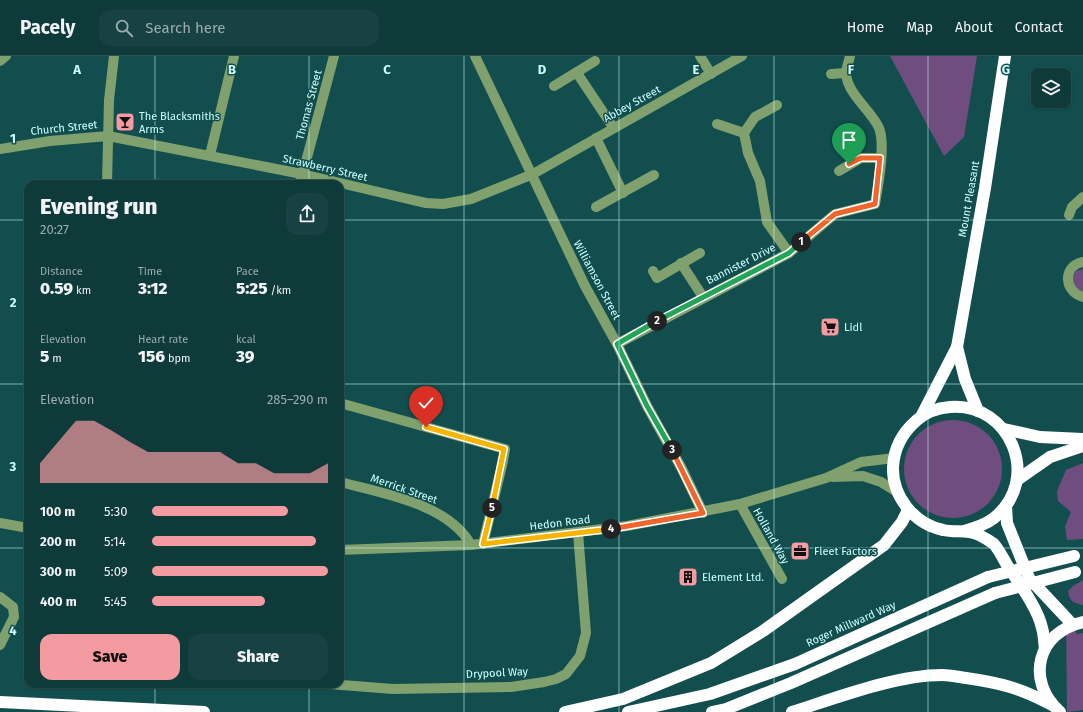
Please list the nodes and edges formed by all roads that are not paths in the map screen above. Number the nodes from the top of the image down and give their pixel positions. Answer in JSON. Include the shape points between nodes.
{"nodes":[{"id":1,"x":6,"y":56,"type":"edge"},
{"id":2,"x":114,"y":56,"type":"edge"},
{"id":3,"x":234,"y":56,"type":"edge"},
{"id":4,"x":334,"y":56,"type":"edge"},
{"id":5,"x":475,"y":56,"type":"edge"},
{"id":6,"x":700,"y":56,"type":"edge"},
{"id":7,"x":742,"y":56,"type":"edge"},
{"id":8,"x":850,"y":56,"type":"edge"},
{"id":9,"x":1004,"y":56,"type":"edge"},
{"id":10,"x":0,"y":60,"type":"edge"},
{"id":11,"x":595,"y":61,"type":"dead end"},
{"id":12,"x":577,"y":73,"type":"junction"},
{"id":13,"x":846,"y":73,"type":"junction"},
{"id":14,"x":710,"y":74,"type":"junction"},
{"id":15,"x":831,"y":74,"type":"dead end"},
{"id":16,"x":554,"y":86,"type":"dead end"},
{"id":17,"x":777,"y":105,"type":"dead end"},
{"id":18,"x":717,"y":124,"type":"dead end"},
{"id":19,"x":613,"y":127,"type":"junction"},
{"id":20,"x":744,"y":133,"type":"junction"},
{"id":21,"x":108,"y":136,"type":"junction"},
{"id":22,"x":596,"y":138,"type":"junction"},
{"id":23,"x":0,"y":149,"type":"edge"},
{"id":24,"x":210,"y":155,"type":"junction"},
{"id":25,"x":880,"y":158,"type":"junction"},
{"id":26,"x":839,"y":171,"type":"dead end"},
{"id":27,"x":302,"y":174,"type":"junction"},
{"id":28,"x":533,"y":174,"type":"junction"},
{"id":29,"x":654,"y":175,"type":"dead end"},
{"id":30,"x":107,"y":180,"type":"edge"},
{"id":31,"x":301,"y":180,"type":"edge"},
{"id":32,"x":327,"y":180,"type":"edge"},
{"id":33,"x":344,"y":184,"type":"edge"},
{"id":34,"x":622,"y":193,"type":"junction"},
{"id":35,"x":1083,"y":197,"type":"edge"},
{"id":36,"x":596,"y":207,"type":"dead end"},
{"id":37,"x":1069,"y":215,"type":"dead end"},
{"id":38,"x":700,"y":253,"type":"dead end"},
{"id":39,"x":789,"y":253,"type":"junction"},
{"id":40,"x":1083,"y":262,"type":"edge"},
{"id":41,"x":682,"y":263,"type":"junction"},
{"id":42,"x":653,"y":271,"type":"dead end"},
{"id":43,"x":703,"y":297,"type":"junction"},
{"id":44,"x":1083,"y":297,"type":"edge"},
{"id":45,"x":617,"y":344,"type":"junction"},
{"id":46,"x":957,"y":347,"type":"junction"},
{"id":47,"x":344,"y":404,"type":"edge"},
{"id":48,"x":978,"y":411,"type":"junction"},
{"id":49,"x":922,"y":416,"type":"junction"},
{"id":50,"x":1004,"y":429,"type":"junction"},
{"id":51,"x":1083,"y":439,"type":"edge"},
{"id":52,"x":1083,"y":446,"type":"edge"},
{"id":53,"x":894,"y":458,"type":"junction"},
{"id":54,"x":826,"y":478,"type":"junction"},
{"id":55,"x":1017,"y":480,"type":"junction"},
{"id":56,"x":344,"y":483,"type":"edge"},
{"id":57,"x":897,"y":492,"type":"junction"},
{"id":58,"x":740,"y":504,"type":"junction"},
{"id":59,"x":1006,"y":506,"type":"junction"},
{"id":60,"x":908,"y":510,"type":"junction"},
{"id":61,"x":703,"y":513,"type":"junction"},
{"id":62,"x":0,"y":523,"type":"edge"},
{"id":63,"x":24,"y":527,"type":"edge"},
{"id":64,"x":964,"y":531,"type":"junction"},
{"id":65,"x":578,"y":533,"type":"junction"},
{"id":66,"x":483,"y":544,"type":"junction"},
{"id":67,"x":471,"y":545,"type":"junction"},
{"id":68,"x":344,"y":550,"type":"edge"},
{"id":69,"x":1078,"y":555,"type":"edge"},
{"id":70,"x":1079,"y":572,"type":"edge"},
{"id":71,"x":782,"y":579,"type":"dead end"},
{"id":72,"x":0,"y":597,"type":"edge"},
{"id":73,"x":1077,"y":623,"type":"edge"},
{"id":74,"x":0,"y":645,"type":"edge"},
{"id":75,"x":1044,"y":649,"type":"junction"},
{"id":76,"x":344,"y":685,"type":"edge"},
{"id":77,"x":0,"y":702,"type":"edge"},
{"id":78,"x":1056,"y":708,"type":"edge"},
{"id":79,"x":204,"y":712,"type":"edge"},
{"id":80,"x":564,"y":712,"type":"edge"},
{"id":81,"x":628,"y":712,"type":"edge"},
{"id":82,"x":712,"y":712,"type":"edge"},
{"id":83,"x":792,"y":712,"type":"edge"}],
"edges":[{"from":1,"to":10,"type":"street"},
{"from":2,"to":21,"type":"street"},
{"from":3,"to":24,"type":"street"},
{"from":4,"to":27,"type":"street","name":"Thomas Street"},
{"from":5,"to":28,"type":"street","name":"Williamson Street"},
{"from":6,"to":14,"type":"street"},
{"from":7,"to":14,"type":"street","name":"Abbey Street"},
{"from":8,"to":13,"type":"street"},
{"from":9,"to":46,"type":"highway","name":"Mount Pleasant"},
{"from":11,"to":12,"type":"street"},
{"from":12,"to":16,"type":"street"},
{"from":12,"to":19,"type":"street"},
{"from":13,"to":15,"type":"street"},
{"from":13,"to":25,"type":"street","name":"Bannister Drive","via":[[848,84],[879,129]]},
{"from":14,"to":19,"type":"street","name":"Abbey Street"},
{"from":17,"to":20,"type":"street","via":[[755,117]]},
{"from":18,"to":20,"type":"street"},
{"from":19,"to":22,"type":"street","name":"Abbey Street"},
{"from":20,"to":39,"type":"street","via":[[748,153],[760,181],[767,222]]},
{"from":21,"to":23,"type":"street","name":"Church Street"},
{"from":21,"to":24,"type":"street","name":"Strawberry Street"},
{"from":21,"to":30,"type":"street"},
{"from":22,"to":28,"type":"street","name":"Abbey Street"},
{"from":22,"to":34,"type":"street"},
{"from":24,"to":27,"type":"street","name":"Strawberry Street"},
{"from":25,"to":26,"type":"street","via":[[861,158]]},
{"from":25,"to":39,"type":"street","name":"Bannister Drive","via":[[875,204],[835,214]]},
{"from":27,"to":31,"type":"street","name":"Thomas Street"},
{"from":27,"to":32,"type":"street","name":"Strawberry Street"},
{"from":28,"to":33,"type":"street","name":"Strawberry Street","via":[[471,199],[443,204],[426,203]]},
{"from":28,"to":45,"type":"street","name":"Williamson Street","via":[[557,229]]},
{"from":29,"to":34,"type":"street"},
{"from":34,"to":36,"type":"street"},
{"from":35,"to":37,"type":"street"},
{"from":38,"to":41,"type":"street"},
{"from":39,"to":43,"type":"street","name":"Bannister Drive"},
{"from":40,"to":44,"type":"street","via":[[1071,270],[1068,281],[1072,292]]},
{"from":41,"to":42,"type":"street","via":[[657,278]]},
{"from":41,"to":43,"type":"street"},
{"from":43,"to":45,"type":"street","name":"Bannister Drive"},
{"from":45,"to":61,"type":"street","name":"Williamson Street"},
{"from":46,"to":48,"type":"highway","via":[[964,379]]},
{"from":46,"to":49,"type":"highway"},
{"from":47,"to":66,"type":"street","via":[[504,449]]},
{"from":48,"to":49,"type":"highway","via":[[960,406],[947,407]]},
{"from":48,"to":50,"type":"highway","via":[[992,418]]},
{"from":49,"to":53,"type":"highway","via":[[909,427],[899,441]]},
{"from":50,"to":51,"type":"highway","via":[[1040,437]]},
{"from":50,"to":55,"type":"highway","via":[[1013,444],[1018,462]]},
{"from":52,"to":55,"type":"highway","via":[[1050,457]]},
{"from":53,"to":54,"type":"street","name":"Hedon Road","via":[[861,462]]},
{"from":53,"to":57,"type":"highway","via":[[893,475]]},
{"from":54,"to":57,"type":"street","name":"Hedon Road","via":[[863,476],[881,482]]},
{"from":54,"to":58,"type":"street","name":"Hedon Road"},
{"from":55,"to":59,"type":"highway"},
{"from":56,"to":67,"type":"street","name":"Merrick Street","via":[[408,501],[442,515],[457,526]]},
{"from":57,"to":60,"type":"highway"},
{"from":58,"to":61,"type":"street","name":"Hedon Road"},
{"from":58,"to":71,"type":"street","name":"Holland Way"},
{"from":59,"to":64,"type":"highway","via":[[994,518]]},
{"from":59,"to":73,"type":"highway","via":[[1007,523],[1029,578]]},
{"from":60,"to":64,"type":"highway","via":[[924,523],[943,530]]},
{"from":60,"to":80,"type":"highway","via":[[884,545],[763,631],[711,663],[623,698]]},
{"from":61,"to":65,"type":"street","name":"Hedon Road"},
{"from":62,"to":63,"type":"street"},
{"from":64,"to":75,"type":"highway","via":[[977,534],[993,544],[1028,598],[1042,627]]},
{"from":65,"to":66,"type":"street","name":"Hedon Road"},
{"from":65,"to":76,"type":"street","name":"Drypool Way","via":[[586,633],[580,656],[566,674],[544,682],[511,687],[393,688]]},
{"from":66,"to":67,"type":"street","name":"Hedon Road"},
{"from":67,"to":68,"type":"street","name":"Hedon Road"},
{"from":69,"to":81,"type":"highway","name":"Roger Millward Way","bridge":true,"via":[[988,577],[795,664],[710,694]]},
{"from":70,"to":82,"type":"highway","bridge":true,"via":[[995,593],[791,684]]},
{"from":72,"to":74,"type":"street","via":[[13,607],[14,617]]},
{"from":73,"to":75,"type":"highway","via":[[1056,634]]},
{"from":75,"to":78,"type":"highway","via":[[1040,663],[1040,678],[1044,692]]},
{"from":77,"to":79,"type":"highway"},
{"from":78,"to":83,"type":"highway","via":[[1024,691],[995,682],[942,675],[903,680],[859,690]]}]}
